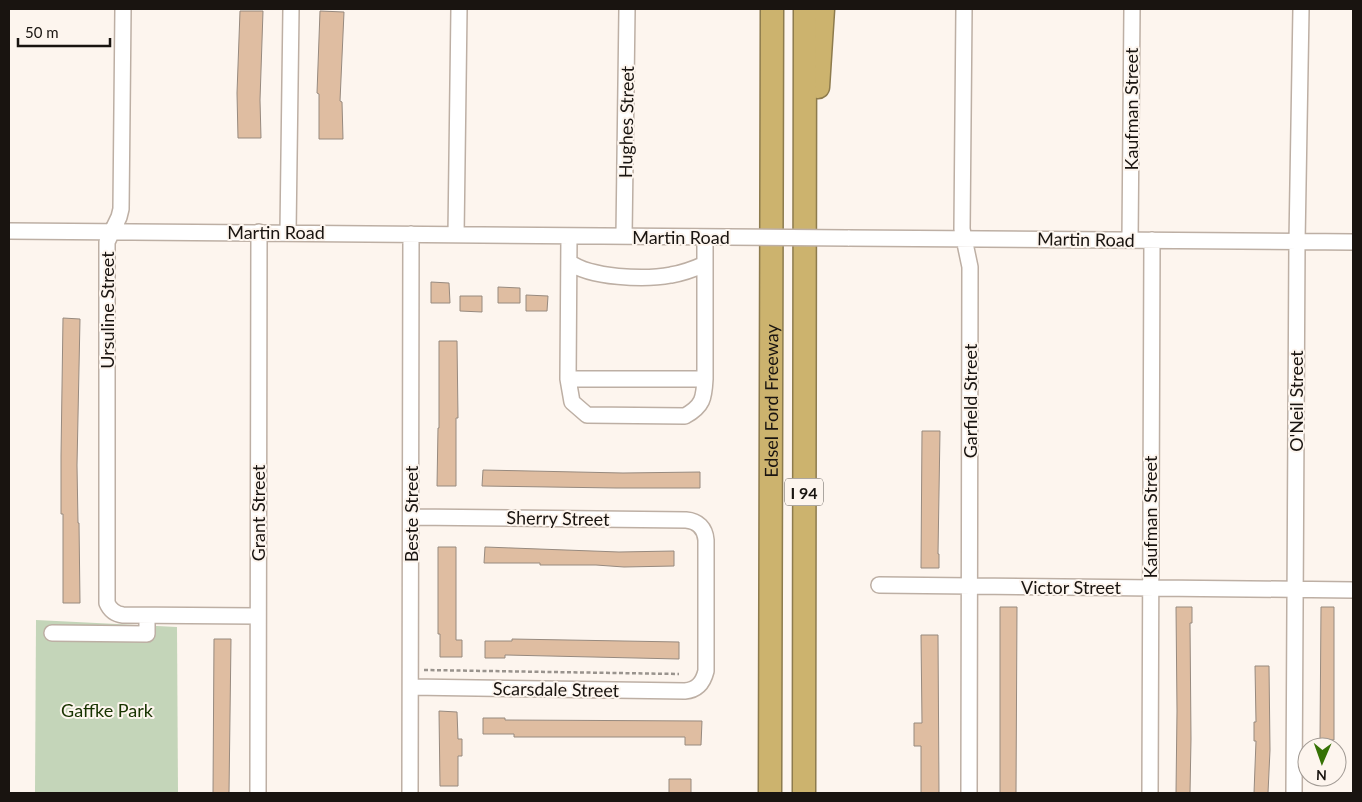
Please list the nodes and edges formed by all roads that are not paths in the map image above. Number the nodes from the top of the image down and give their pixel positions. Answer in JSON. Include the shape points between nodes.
{"nodes":[{"id":1,"x":123,"y":9,"type":"edge"},
{"id":2,"x":291,"y":9,"type":"edge"},
{"id":3,"x":459,"y":9,"type":"edge"},
{"id":4,"x":627,"y":9,"type":"edge"},
{"id":5,"x":772,"y":9,"type":"edge"},
{"id":6,"x":805,"y":9,"type":"edge"},
{"id":7,"x":823,"y":9,"type":"edge"},
{"id":8,"x":964,"y":9,"type":"edge"},
{"id":9,"x":1132,"y":9,"type":"edge"},
{"id":10,"x":1300,"y":9,"type":"edge"},
{"id":11,"x":804,"y":190,"type":"junction"},
{"id":12,"x":9,"y":231,"type":"edge"},
{"id":13,"x":112,"y":232,"type":"junction"},
{"id":14,"x":259,"y":232,"type":"junction"},
{"id":15,"x":288,"y":232,"type":"junction"},
{"id":16,"x":411,"y":234,"type":"junction"},
{"id":17,"x":456,"y":234,"type":"junction"},
{"id":18,"x":568,"y":236,"type":"junction"},
{"id":19,"x":624,"y":236,"type":"junction"},
{"id":20,"x":705,"y":237,"type":"junction"},
{"id":21,"x":964,"y":238,"type":"junction"},
{"id":22,"x":1130,"y":240,"type":"junction"},
{"id":23,"x":1152,"y":240,"type":"junction"},
{"id":24,"x":1297,"y":242,"type":"junction"},
{"id":25,"x":1353,"y":242,"type":"edge"},
{"id":26,"x":569,"y":262,"type":"junction"},
{"id":27,"x":705,"y":264,"type":"junction"},
{"id":28,"x":568,"y":379,"type":"junction"},
{"id":29,"x":705,"y":379,"type":"junction"},
{"id":30,"x":411,"y":517,"type":"junction"},
{"id":31,"x":879,"y":585,"type":"dead end"},
{"id":32,"x":969,"y":586,"type":"junction"},
{"id":33,"x":1150,"y":587,"type":"junction"},
{"id":34,"x":1296,"y":589,"type":"junction"},
{"id":35,"x":1353,"y":590,"type":"edge"},
{"id":36,"x":147,"y":616,"type":"junction"},
{"id":37,"x":258,"y":616,"type":"junction"},
{"id":38,"x":52,"y":633,"type":"dead end"},
{"id":39,"x":700,"y":684,"type":"joint"},
{"id":40,"x":410,"y":687,"type":"junction"},
{"id":41,"x":258,"y":793,"type":"edge"},
{"id":42,"x":410,"y":793,"type":"edge"},
{"id":43,"x":770,"y":793,"type":"edge"},
{"id":44,"x":804,"y":793,"type":"edge"},
{"id":45,"x":969,"y":793,"type":"edge"},
{"id":46,"x":1150,"y":793,"type":"edge"},
{"id":47,"x":1294,"y":793,"type":"edge"}],
"edges":[{"from":1,"to":13,"type":"street","name":"Ursuline Street","via":[[121,209]]},
{"from":2,"to":15,"type":"street"},
{"from":3,"to":17,"type":"street"},
{"from":4,"to":19,"type":"street","name":"Hughes Street"},
{"from":5,"to":43,"type":"highway","name":"Edsel Ford Freeway","number":"I 94"},
{"from":6,"to":11,"type":"highway","name":"Edsel Ford Freeway","number":"I 94"},
{"from":7,"to":11,"type":"highway","via":[[820,66]]},
{"from":8,"to":21,"type":"street","name":"Garfield Street"},
{"from":9,"to":22,"type":"street","name":"Kaufman Street"},
{"from":10,"to":24,"type":"street","name":"O'Neil Street"},
{"from":11,"to":44,"type":"highway","name":"Edsel Ford Freeway","number":"I 94"},
{"from":12,"to":13,"type":"street","name":"Martin Road"},
{"from":13,"to":14,"type":"street","name":"Martin Road"},
{"from":13,"to":36,"type":"street","name":"Ursuline Street","via":[[107,242],[107,603],[117,614]]},
{"from":14,"to":15,"type":"street","name":"Martin Road"},
{"from":14,"to":37,"type":"street","name":"Grant Street"},
{"from":15,"to":16,"type":"street","name":"Martin Road"},
{"from":16,"to":17,"type":"street","name":"Martin Road"},
{"from":16,"to":30,"type":"street","name":"Beste Street"},
{"from":17,"to":18,"type":"street","name":"Martin Road"},
{"from":18,"to":19,"type":"street","name":"Martin Road"},
{"from":18,"to":26,"type":"street"},
{"from":19,"to":20,"type":"street","name":"Martin Road"},
{"from":20,"to":21,"type":"street","name":"Martin Road","bridge":true},
{"from":20,"to":27,"type":"street"},
{"from":21,"to":22,"type":"street","name":"Martin Road"},
{"from":21,"to":32,"type":"street","name":"Garfield Street","via":[[970,267]]},
{"from":22,"to":23,"type":"street","name":"Martin Road"},
{"from":23,"to":24,"type":"street","name":"Martin Road"},
{"from":23,"to":33,"type":"street","name":"Kaufman Street"},
{"from":24,"to":25,"type":"street","name":"Martin Road"},
{"from":24,"to":34,"type":"street","name":"O'Neil Street"},
{"from":26,"to":27,"type":"street","via":[[587,271],[606,275],[646,276],[670,275]]},
{"from":26,"to":28,"type":"street"},
{"from":27,"to":29,"type":"street"},
{"from":28,"to":29,"type":"street"},
{"from":28,"to":29,"type":"street","via":[[572,402],[586,414],[685,416],[694,411],[704,398]]},
{"from":30,"to":39,"type":"street","name":"Sherry Street","via":[[686,520],[697,523],[702,527],[706,540],[706,671]]},
{"from":30,"to":40,"type":"street","name":"Beste Street"},
{"from":31,"to":32,"type":"street","name":"Victor Street"},
{"from":32,"to":33,"type":"street","name":"Victor Street"},
{"from":32,"to":45,"type":"street","name":"Garfield Street"},
{"from":33,"to":34,"type":"street","name":"Victor Street"},
{"from":33,"to":46,"type":"street","name":"Kaufman Street"},
{"from":34,"to":35,"type":"street","name":"Victor Street"},
{"from":34,"to":47,"type":"street","name":"O'Neil Street"},
{"from":36,"to":37,"type":"street"},
{"from":36,"to":38,"type":"street","via":[[147,634]]},
{"from":37,"to":41,"type":"street","name":"Grant Street"},
{"from":39,"to":40,"type":"street","name":"Scarsdale Street","via":[[685,691]]},
{"from":40,"to":42,"type":"street","name":"Beste Street"}]}
